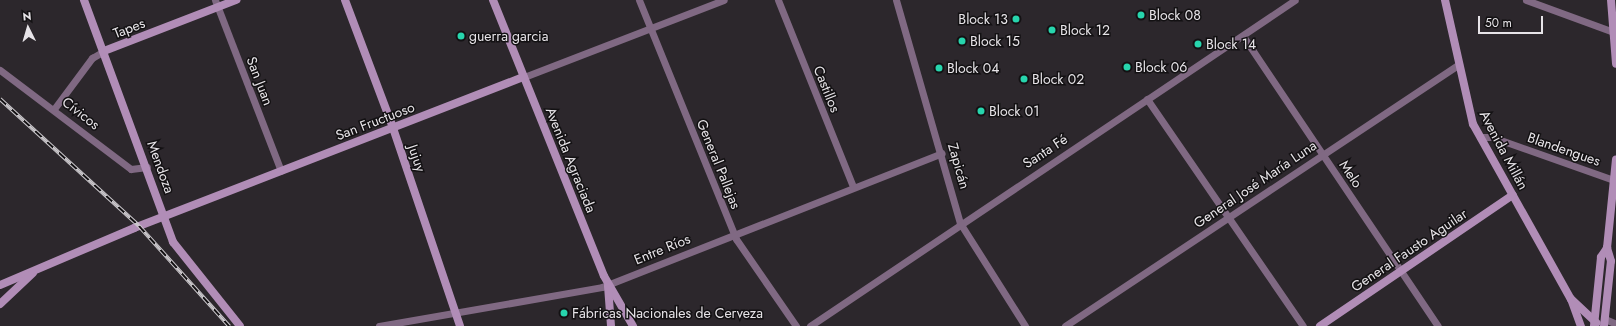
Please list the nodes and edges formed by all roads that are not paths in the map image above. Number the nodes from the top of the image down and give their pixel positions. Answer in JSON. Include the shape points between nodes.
{"nodes":[{"id":1,"x":84,"y":0,"type":"edge"},
{"id":2,"x":236,"y":0,"type":"edge"},
{"id":3,"x":345,"y":0,"type":"edge"},
{"id":4,"x":494,"y":0,"type":"edge"},
{"id":5,"x":639,"y":0,"type":"edge"},
{"id":6,"x":724,"y":0,"type":"edge"},
{"id":7,"x":778,"y":0,"type":"edge"},
{"id":8,"x":896,"y":0,"type":"edge"},
{"id":9,"x":1295,"y":0,"type":"edge"},
{"id":10,"x":1445,"y":0,"type":"edge"},
{"id":11,"x":1526,"y":0,"type":"edge"},
{"id":12,"x":1611,"y":0,"type":"edge"},
{"id":13,"x":216,"y":4,"type":"edge"},
{"id":14,"x":651,"y":28,"type":"junction"},
{"id":15,"x":1615,"y":32,"type":"edge"},
{"id":16,"x":1243,"y":36,"type":"junction"},
{"id":17,"x":104,"y":51,"type":"junction"},
{"id":18,"x":1459,"y":64,"type":"junction"},
{"id":19,"x":1616,"y":64,"type":"edge"},
{"id":20,"x":0,"y":70,"type":"edge"},
{"id":21,"x":524,"y":77,"type":"junction"},
{"id":22,"x":1147,"y":99,"type":"junction"},
{"id":23,"x":54,"y":109,"type":"junction"},
{"id":24,"x":393,"y":128,"type":"junction"},
{"id":25,"x":1480,"y":137,"type":"junction"},
{"id":26,"x":942,"y":153,"type":"junction"},
{"id":27,"x":1322,"y":155,"type":"junction"},
{"id":28,"x":1616,"y":159,"type":"edge"},
{"id":29,"x":147,"y":167,"type":"junction"},
{"id":30,"x":281,"y":171,"type":"junction"},
{"id":31,"x":1615,"y":181,"type":"edge"},
{"id":32,"x":853,"y":187,"type":"junction"},
{"id":33,"x":1513,"y":195,"type":"junction"},
{"id":34,"x":164,"y":216,"type":"junction"},
{"id":35,"x":1229,"y":218,"type":"junction"},
{"id":36,"x":960,"y":222,"type":"junction"},
{"id":37,"x":734,"y":234,"type":"junction"},
{"id":38,"x":1607,"y":248,"type":"junction"},
{"id":39,"x":36,"y":269,"type":"junction"},
{"id":40,"x":1400,"y":271,"type":"junction"},
{"id":41,"x":0,"y":285,"type":"edge"},
{"id":42,"x":608,"y":285,"type":"junction"},
{"id":43,"x":1571,"y":299,"type":"junction"},
{"id":44,"x":0,"y":304,"type":"edge"},
{"id":45,"x":457,"y":313,"type":"junction"},
{"id":46,"x":1594,"y":323,"type":"edge"},
{"id":47,"x":1603,"y":324,"type":"edge"},
{"id":48,"x":1616,"y":324,"type":"edge"},
{"id":49,"x":240,"y":326,"type":"edge"},
{"id":50,"x":379,"y":326,"type":"edge"},
{"id":51,"x":460,"y":326,"type":"edge"},
{"id":52,"x":611,"y":326,"type":"edge"},
{"id":53,"x":633,"y":326,"type":"edge"},
{"id":54,"x":796,"y":326,"type":"edge"},
{"id":55,"x":810,"y":326,"type":"edge"},
{"id":56,"x":1025,"y":326,"type":"edge"},
{"id":57,"x":1065,"y":326,"type":"edge"},
{"id":58,"x":1303,"y":326,"type":"edge"},
{"id":59,"x":1320,"y":326,"type":"edge"},
{"id":60,"x":1438,"y":326,"type":"edge"},
{"id":61,"x":1581,"y":326,"type":"edge"}],
"edges":[{"from":1,"to":17,"type":"street","name":"Mendoza"},
{"from":2,"to":13,"type":"street","name":"Tapes"},
{"from":3,"to":24,"type":"street","name":"Jujuy"},
{"from":4,"to":21,"type":"street","name":"Avenida Agraciada"},
{"from":5,"to":14,"type":"street","name":"General Pallejas"},
{"from":6,"to":14,"type":"street","name":"San Fructuoso"},
{"from":7,"to":32,"type":"street","name":"Castillos"},
{"from":8,"to":26,"type":"street","name":"Zapicán"},
{"from":9,"to":16,"type":"street","name":"Santa Fé"},
{"from":10,"to":18,"type":"street","name":"Avenida Millán"},
{"from":11,"to":15,"type":"street"},
{"from":12,"to":15,"type":"street"},
{"from":13,"to":17,"type":"street","name":"Tapes"},
{"from":13,"to":30,"type":"street","name":"San Juan"},
{"from":14,"to":21,"type":"street","name":"San Fructuoso"},
{"from":14,"to":37,"type":"street","name":"General Pallejas"},
{"from":15,"to":19,"type":"street"},
{"from":16,"to":22,"type":"street","name":"Santa Fé"},
{"from":16,"to":27,"type":"street","name":"Melo"},
{"from":17,"to":23,"type":"street","name":"Tapes","via":[[92,58]]},
{"from":17,"to":29,"type":"street","name":"Mendoza"},
{"from":18,"to":25,"type":"street","name":"Avenida Millán","via":[[1470,116]]},
{"from":18,"to":27,"type":"street","name":"General José María Luna"},
{"from":20,"to":23,"type":"street","name":"Cívicos"},
{"from":21,"to":24,"type":"street","name":"San Fructuoso"},
{"from":21,"to":42,"type":"street","name":"Avenida Agraciada"},
{"from":22,"to":35,"type":"street"},
{"from":22,"to":36,"type":"street","name":"Santa Fé"},
{"from":23,"to":29,"type":"street","name":"Cívicos","via":[[130,169]]},
{"from":24,"to":30,"type":"street","name":"San Fructuoso"},
{"from":24,"to":45,"type":"street","name":"Jujuy"},
{"from":25,"to":31,"type":"street","name":"Blandengues","via":[[1492,137]]},
{"from":25,"to":33,"type":"street","name":"Avenida Millán"},
{"from":26,"to":32,"type":"street","name":"Entre Ríos"},
{"from":26,"to":36,"type":"street","name":"Zapicán"},
{"from":27,"to":35,"type":"street","name":"General José María Luna"},
{"from":27,"to":40,"type":"street","name":"Melo"},
{"from":28,"to":31,"type":"street"},
{"from":29,"to":34,"type":"street","name":"Mendoza"},
{"from":30,"to":34,"type":"street","name":"San Fructuoso"},
{"from":31,"to":38,"type":"street"},
{"from":32,"to":37,"type":"street","name":"Entre Ríos"},
{"from":33,"to":40,"type":"street","name":"General Fausto Aguilar"},
{"from":33,"to":43,"type":"street","name":"Avenida Millán"},
{"from":34,"to":39,"type":"street","name":"San Fructuoso"},
{"from":34,"to":49,"type":"street","name":"Mendoza","via":[[180,252]]},
{"from":35,"to":57,"type":"street","name":"General José María Luna"},
{"from":35,"to":58,"type":"street"},
{"from":36,"to":55,"type":"street","name":"Santa Fé","via":[[911,261]]},
{"from":36,"to":56,"type":"street","name":"Zapicán"},
{"from":37,"to":42,"type":"street","name":"Entre Ríos"},
{"from":37,"to":54,"type":"street","name":"General Pallejas"},
{"from":38,"to":46,"type":"street","via":[[1601,257]]},
{"from":38,"to":47,"type":"street","via":[[1611,261]]},
{"from":39,"to":41,"type":"street","name":"San Fructuoso"},
{"from":39,"to":44,"type":"street","name":"San Fructuoso"},
{"from":40,"to":59,"type":"street","name":"General Fausto Aguilar"},
{"from":40,"to":60,"type":"street","name":"Melo"},
{"from":42,"to":45,"type":"street","name":"Entre Ríos"},
{"from":42,"to":52,"type":"street"},
{"from":42,"to":53,"type":"street","name":"Avenida Agraciada"},
{"from":43,"to":46,"type":"street","name":"Avenida Millán"},
{"from":43,"to":61,"type":"street","name":"Avenida Millán"},
{"from":45,"to":50,"type":"street","name":"Entre Ríos"},
{"from":45,"to":51,"type":"street","name":"Jujuy"},
{"from":46,"to":47,"type":"street","name":"Avenida Millán"},
{"from":47,"to":48,"type":"street"}]}
